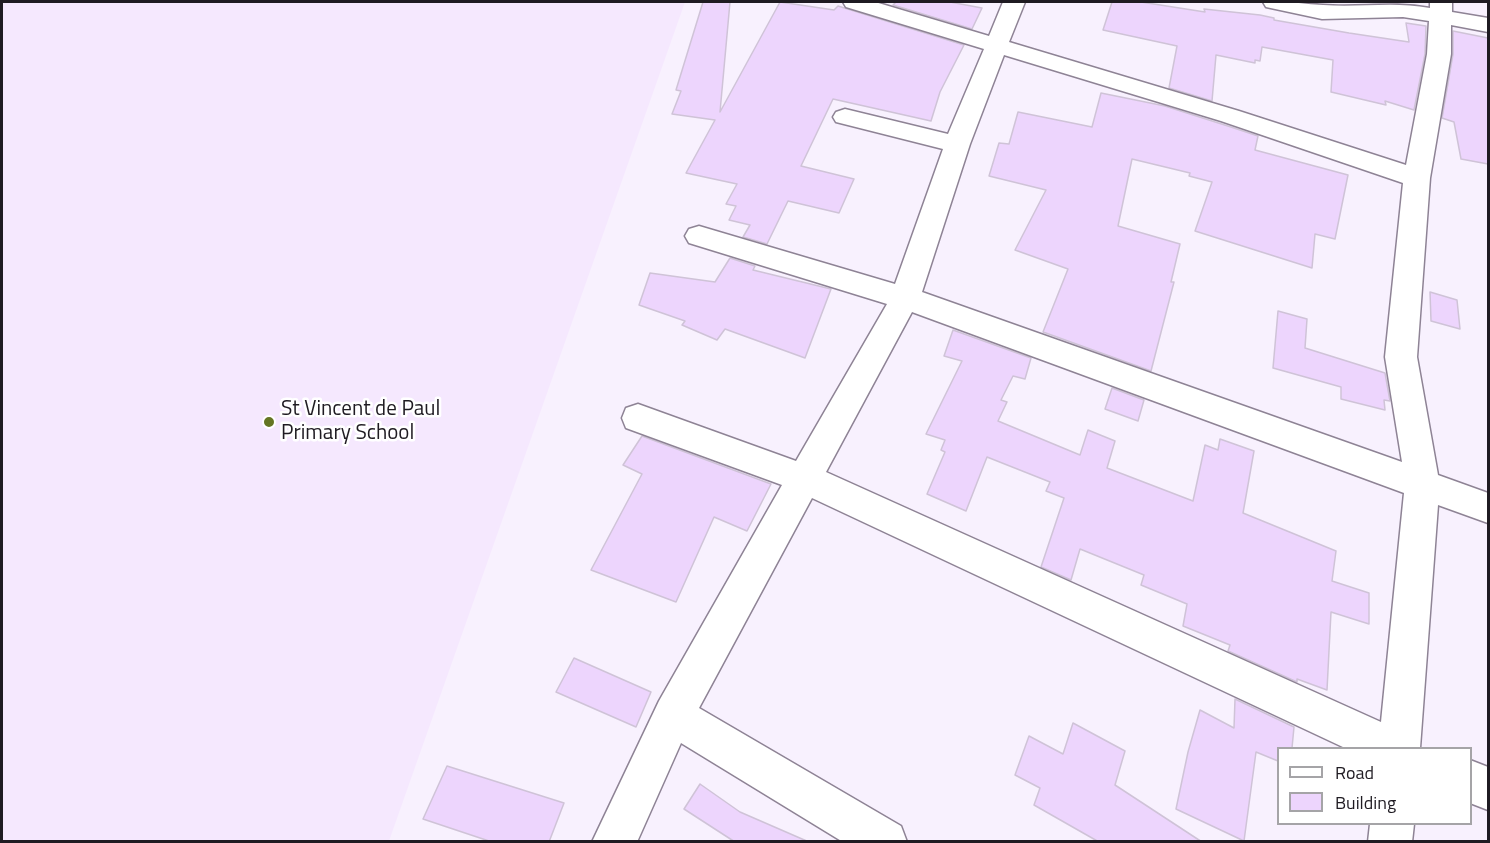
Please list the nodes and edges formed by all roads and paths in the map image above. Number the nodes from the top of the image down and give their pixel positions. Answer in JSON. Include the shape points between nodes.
{"nodes":[{"id":1,"x":854,"y":2,"type":"edge"},
{"id":2,"x":1014,"y":2,"type":"edge"},
{"id":3,"x":1274,"y":2,"type":"edge"},
{"id":4,"x":1441,"y":8,"type":"edge"},
{"id":5,"x":1488,"y":25,"type":"edge"},
{"id":6,"x":997,"y":45,"type":"junction"},
{"id":7,"x":845,"y":117,"type":"dead end"},
{"id":8,"x":957,"y":144,"type":"junction"},
{"id":9,"x":1417,"y":178,"type":"junction"},
{"id":10,"x":699,"y":236,"type":"dead end"},
{"id":11,"x":906,"y":297,"type":"junction"},
{"id":12,"x":638,"y":418,"type":"dead end"},
{"id":13,"x":806,"y":479,"type":"junction"},
{"id":14,"x":1422,"y":482,"type":"junction"},
{"id":15,"x":1488,"y":508,"type":"edge"},
{"id":16,"x":674,"y":715,"type":"junction"},
{"id":17,"x":1388,"y":747,"type":"edge"},
{"id":18,"x":1399,"y":747,"type":"edge"},
{"id":19,"x":1472,"y":782,"type":"edge"},
{"id":20,"x":1488,"y":789,"type":"edge"},
{"id":21,"x":1392,"y":825,"type":"edge"},
{"id":22,"x":614,"y":842,"type":"edge"},
{"id":23,"x":885,"y":842,"type":"edge"},
{"id":24,"x":1390,"y":842,"type":"edge"}],
"edges":[{"from":1,"to":6,"type":"street"},
{"from":2,"to":6,"type":"street"},
{"from":3,"to":4,"type":"street","via":[[1322,12]]},
{"from":4,"to":5,"type":"street"},
{"from":4,"to":9,"type":"street","via":[[1439,54]]},
{"from":6,"to":8,"type":"street"},
{"from":6,"to":9,"type":"street"},
{"from":7,"to":8,"type":"street"},
{"from":8,"to":11,"type":"street"},
{"from":9,"to":14,"type":"street","via":[[1401,357]]},
{"from":10,"to":11,"type":"street"},
{"from":11,"to":13,"type":"street"},
{"from":11,"to":14,"type":"street"},
{"from":12,"to":13,"type":"street"},
{"from":13,"to":16,"type":"street"},
{"from":13,"to":17,"type":"street"},
{"from":14,"to":15,"type":"street"},
{"from":14,"to":18,"type":"street"},
{"from":16,"to":22,"type":"street"},
{"from":16,"to":23,"type":"street"},
{"from":19,"to":20,"type":"street"},
{"from":21,"to":24,"type":"street"}]}
